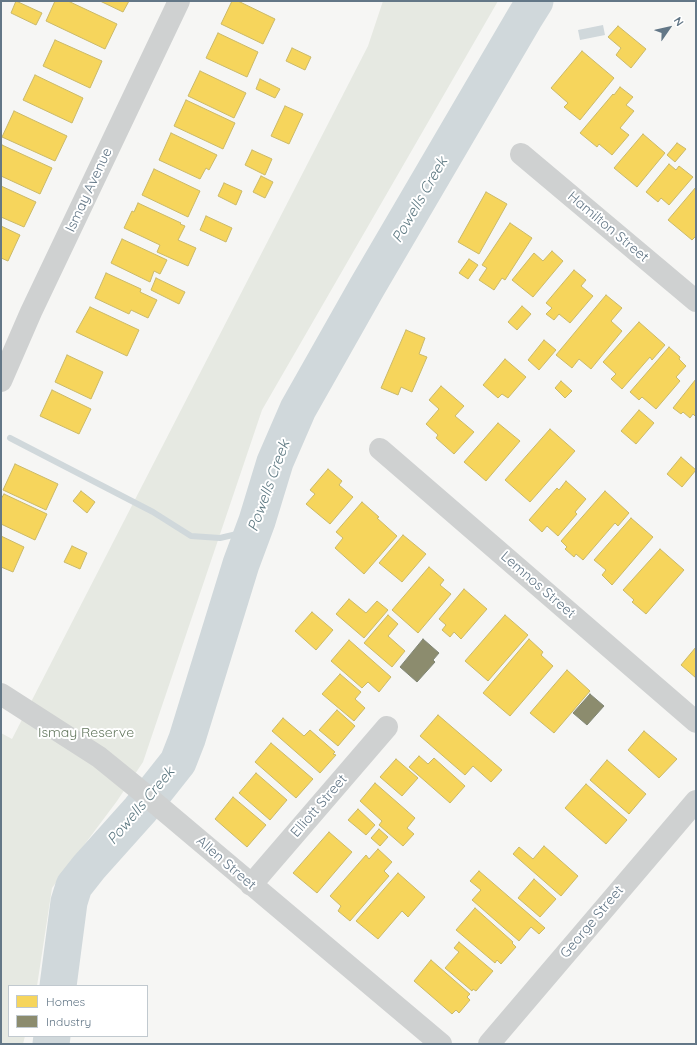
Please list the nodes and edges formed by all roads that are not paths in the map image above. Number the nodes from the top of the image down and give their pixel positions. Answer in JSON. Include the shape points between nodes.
{"nodes":[{"id":1,"x":179,"y":1,"type":"edge"},
{"id":2,"x":521,"y":154,"type":"dead end"},
{"id":3,"x":696,"y":301,"type":"edge"},
{"id":4,"x":1,"y":381,"type":"edge"},
{"id":5,"x":380,"y":449,"type":"dead end"},
{"id":6,"x":1,"y":694,"type":"edge"},
{"id":7,"x":696,"y":722,"type":"edge"},
{"id":8,"x":387,"y":727,"type":"dead end"},
{"id":9,"x":696,"y":801,"type":"edge"},
{"id":10,"x":251,"y":885,"type":"junction"},
{"id":11,"x":441,"y":1044,"type":"edge"},
{"id":12,"x":489,"y":1044,"type":"edge"}],
"edges":[{"from":1,"to":4,"type":"street","name":"Ismay Avenue","via":[[31,312]]},
{"from":2,"to":3,"type":"street","name":"Hamilton Street"},
{"from":5,"to":7,"type":"street","name":"Lemnos Street"},
{"from":6,"to":10,"type":"street","name":"Allen Street","via":[[94,755],[136,787]]},
{"from":8,"to":10,"type":"street","name":"Elliott Street"},
{"from":9,"to":12,"type":"street","name":"George Street"},
{"from":10,"to":11,"type":"street","name":"Allen Street"}]}
